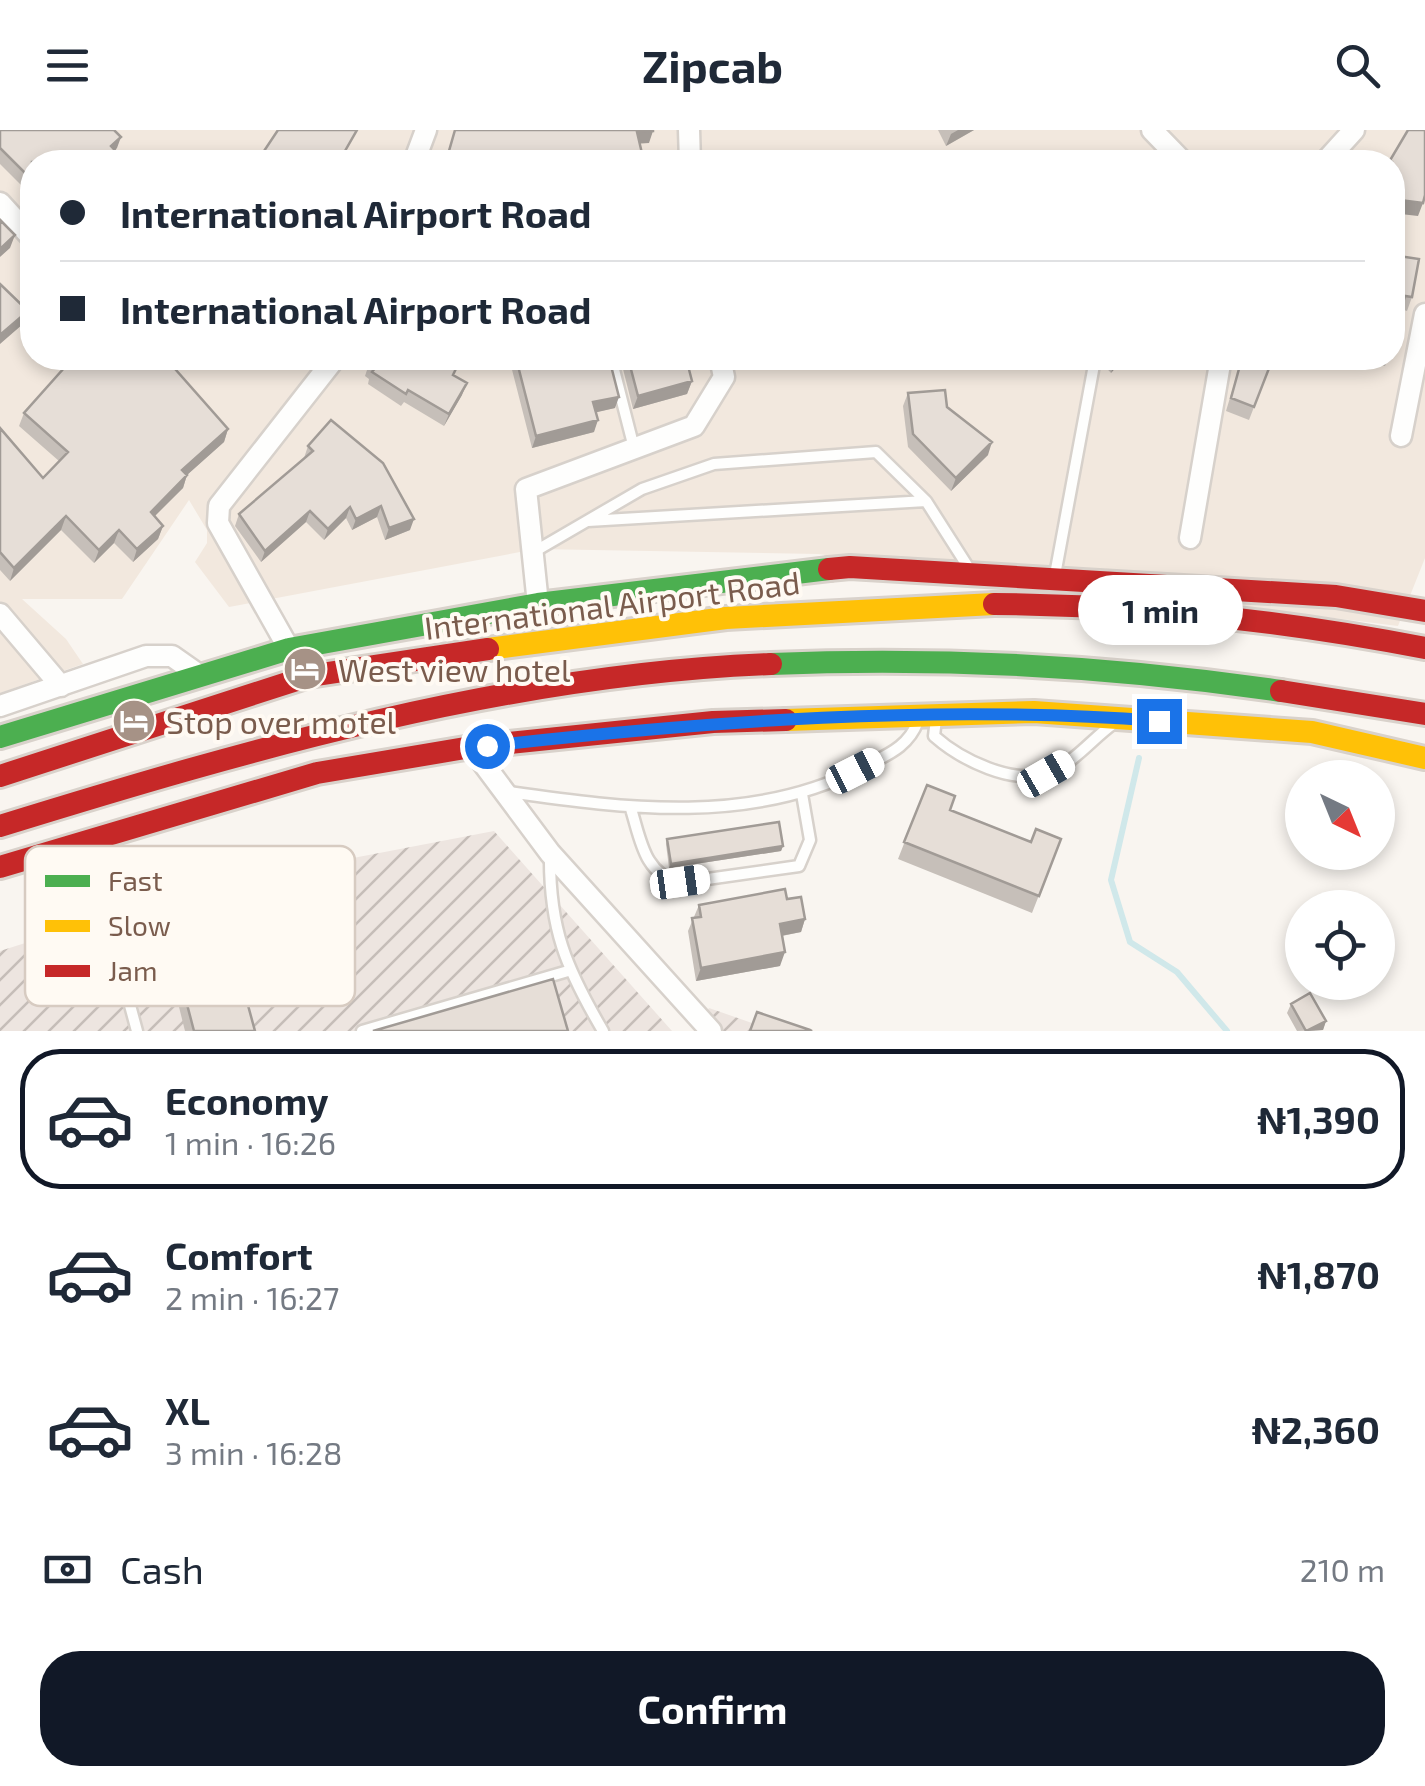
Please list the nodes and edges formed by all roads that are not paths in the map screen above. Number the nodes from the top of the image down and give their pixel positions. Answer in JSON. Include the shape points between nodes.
{"nodes":[{"id":1,"x":1152,"y":130,"type":"edge"},
{"id":2,"x":1354,"y":130,"type":"edge"},
{"id":3,"x":1171,"y":150,"type":"edge"},
{"id":4,"x":1336,"y":150,"type":"edge"},
{"id":5,"x":0,"y":203,"type":"edge"},
{"id":6,"x":20,"y":225,"type":"edge"},
{"id":7,"x":1425,"y":314,"type":"edge"},
{"id":8,"x":325,"y":370,"type":"edge"},
{"id":9,"x":614,"y":370,"type":"edge"},
{"id":10,"x":723,"y":370,"type":"edge"},
{"id":11,"x":1093,"y":370,"type":"edge"},
{"id":12,"x":1219,"y":370,"type":"edge"},
{"id":13,"x":1401,"y":436,"type":"dead end"},
{"id":14,"x":634,"y":449,"type":"junction"},
{"id":15,"x":926,"y":501,"type":"junction"},
{"id":16,"x":586,"y":521,"type":"junction"},
{"id":17,"x":1190,"y":538,"type":"dead end"},
{"id":18,"x":532,"y":553,"type":"junction"},
{"id":19,"x":971,"y":571,"type":"junction"},
{"id":20,"x":1054,"y":576,"type":"junction"},
{"id":21,"x":538,"y":604,"type":"junction"},
{"id":22,"x":1425,"y":611,"type":"edge"},
{"id":23,"x":0,"y":614,"type":"edge"},
{"id":24,"x":1425,"y":648,"type":"edge"},
{"id":25,"x":290,"y":649,"type":"junction"},
{"id":26,"x":199,"y":676,"type":"junction"},
{"id":27,"x":61,"y":686,"type":"junction"},
{"id":28,"x":0,"y":706,"type":"edge"},
{"id":29,"x":929,"y":713,"type":"junction"},
{"id":30,"x":1425,"y":714,"type":"edge"},
{"id":31,"x":1121,"y":718,"type":"junction"},
{"id":32,"x":0,"y":737,"type":"edge"},
{"id":33,"x":471,"y":748,"type":"junction"},
{"id":34,"x":1425,"y":758,"type":"edge"},
{"id":35,"x":0,"y":776,"type":"edge"},
{"id":36,"x":503,"y":791,"type":"junction"},
{"id":37,"x":802,"y":794,"type":"junction"},
{"id":38,"x":631,"y":809,"type":"junction"},
{"id":39,"x":0,"y":826,"type":"edge"},
{"id":40,"x":71,"y":846,"type":"edge"},
{"id":41,"x":550,"y":853,"type":"junction"},
{"id":42,"x":25,"y":860,"type":"edge"},
{"id":43,"x":0,"y":867,"type":"edge"},
{"id":44,"x":568,"y":971,"type":"junction"},
{"id":45,"x":130,"y":1006,"type":"edge"},
{"id":46,"x":137,"y":1031,"type":"edge"},
{"id":47,"x":362,"y":1031,"type":"edge"},
{"id":48,"x":603,"y":1031,"type":"edge"},
{"id":49,"x":711,"y":1031,"type":"edge"}],
"edges":[{"from":1,"to":3,"type":"street"},
{"from":2,"to":4,"type":"street"},
{"from":5,"to":6,"type":"street"},
{"from":7,"to":13,"type":"street"},
{"from":8,"to":25,"type":"street","via":[[219,506],[218,523]]},
{"from":9,"to":14,"type":"lane"},
{"from":10,"to":14,"type":"street","via":[[694,426]]},
{"from":11,"to":20,"type":"lane"},
{"from":12,"to":17,"type":"street"},
{"from":14,"to":18,"type":"street","via":[[526,489]]},
{"from":15,"to":16,"type":"lane"},
{"from":15,"to":16,"type":"lane","via":[[876,452],[714,464],[642,488]]},
{"from":15,"to":19,"type":"lane"},
{"from":16,"to":18,"type":"lane"},
{"from":18,"to":21,"type":"street"},
{"from":19,"to":20,"type":"main road","name":"International Airport Road"},
{"from":19,"to":21,"type":"main road","name":"International Airport Road","via":[[850,567]]},
{"from":20,"to":22,"type":"main road","name":"International Airport Road","via":[[1336,596]]},
{"from":21,"to":25,"type":"main road","name":"International Airport Road"},
{"from":23,"to":27,"type":"street"},
{"from":24,"to":35,"type":"main road","name":"International Airport Road","via":[[1298,622],[1137,610],[776,613],[312,675]]},
{"from":25,"to":26,"type":"main road","name":"International Airport Road"},
{"from":26,"to":27,"type":"street","via":[[172,656],[146,656]]},
{"from":26,"to":32,"type":"main road","name":"International Airport Road"},
{"from":27,"to":28,"type":"street"},
{"from":29,"to":31,"type":"main road"},
{"from":29,"to":31,"type":"lane","via":[[934,736],[956,754],[1001,772],[1046,774]]},
{"from":29,"to":33,"type":"main road","via":[[714,722]]},
{"from":29,"to":37,"type":"lane","via":[[904,746]]},
{"from":30,"to":39,"type":"main road","via":[[1288,690],[1011,662],[755,666],[544,689],[356,724],[222,757]]},
{"from":31,"to":34,"type":"main road","via":[[1312,732]]},
{"from":33,"to":36,"type":"street"},
{"from":33,"to":40,"type":"main road","via":[[317,773]]},
{"from":36,"to":38,"type":"lane"},
{"from":36,"to":41,"type":"street"},
{"from":37,"to":38,"type":"lane","via":[[702,809]]},
{"from":37,"to":38,"type":"lane","via":[[810,840],[799,866],[680,882],[649,866]]},
{"from":41,"to":44,"type":"lane","via":[[550,898]]},
{"from":41,"to":49,"type":"street"},
{"from":42,"to":43,"type":"main road"},
{"from":44,"to":47,"type":"lane"},
{"from":44,"to":48,"type":"lane"},
{"from":45,"to":46,"type":"lane"}]}
